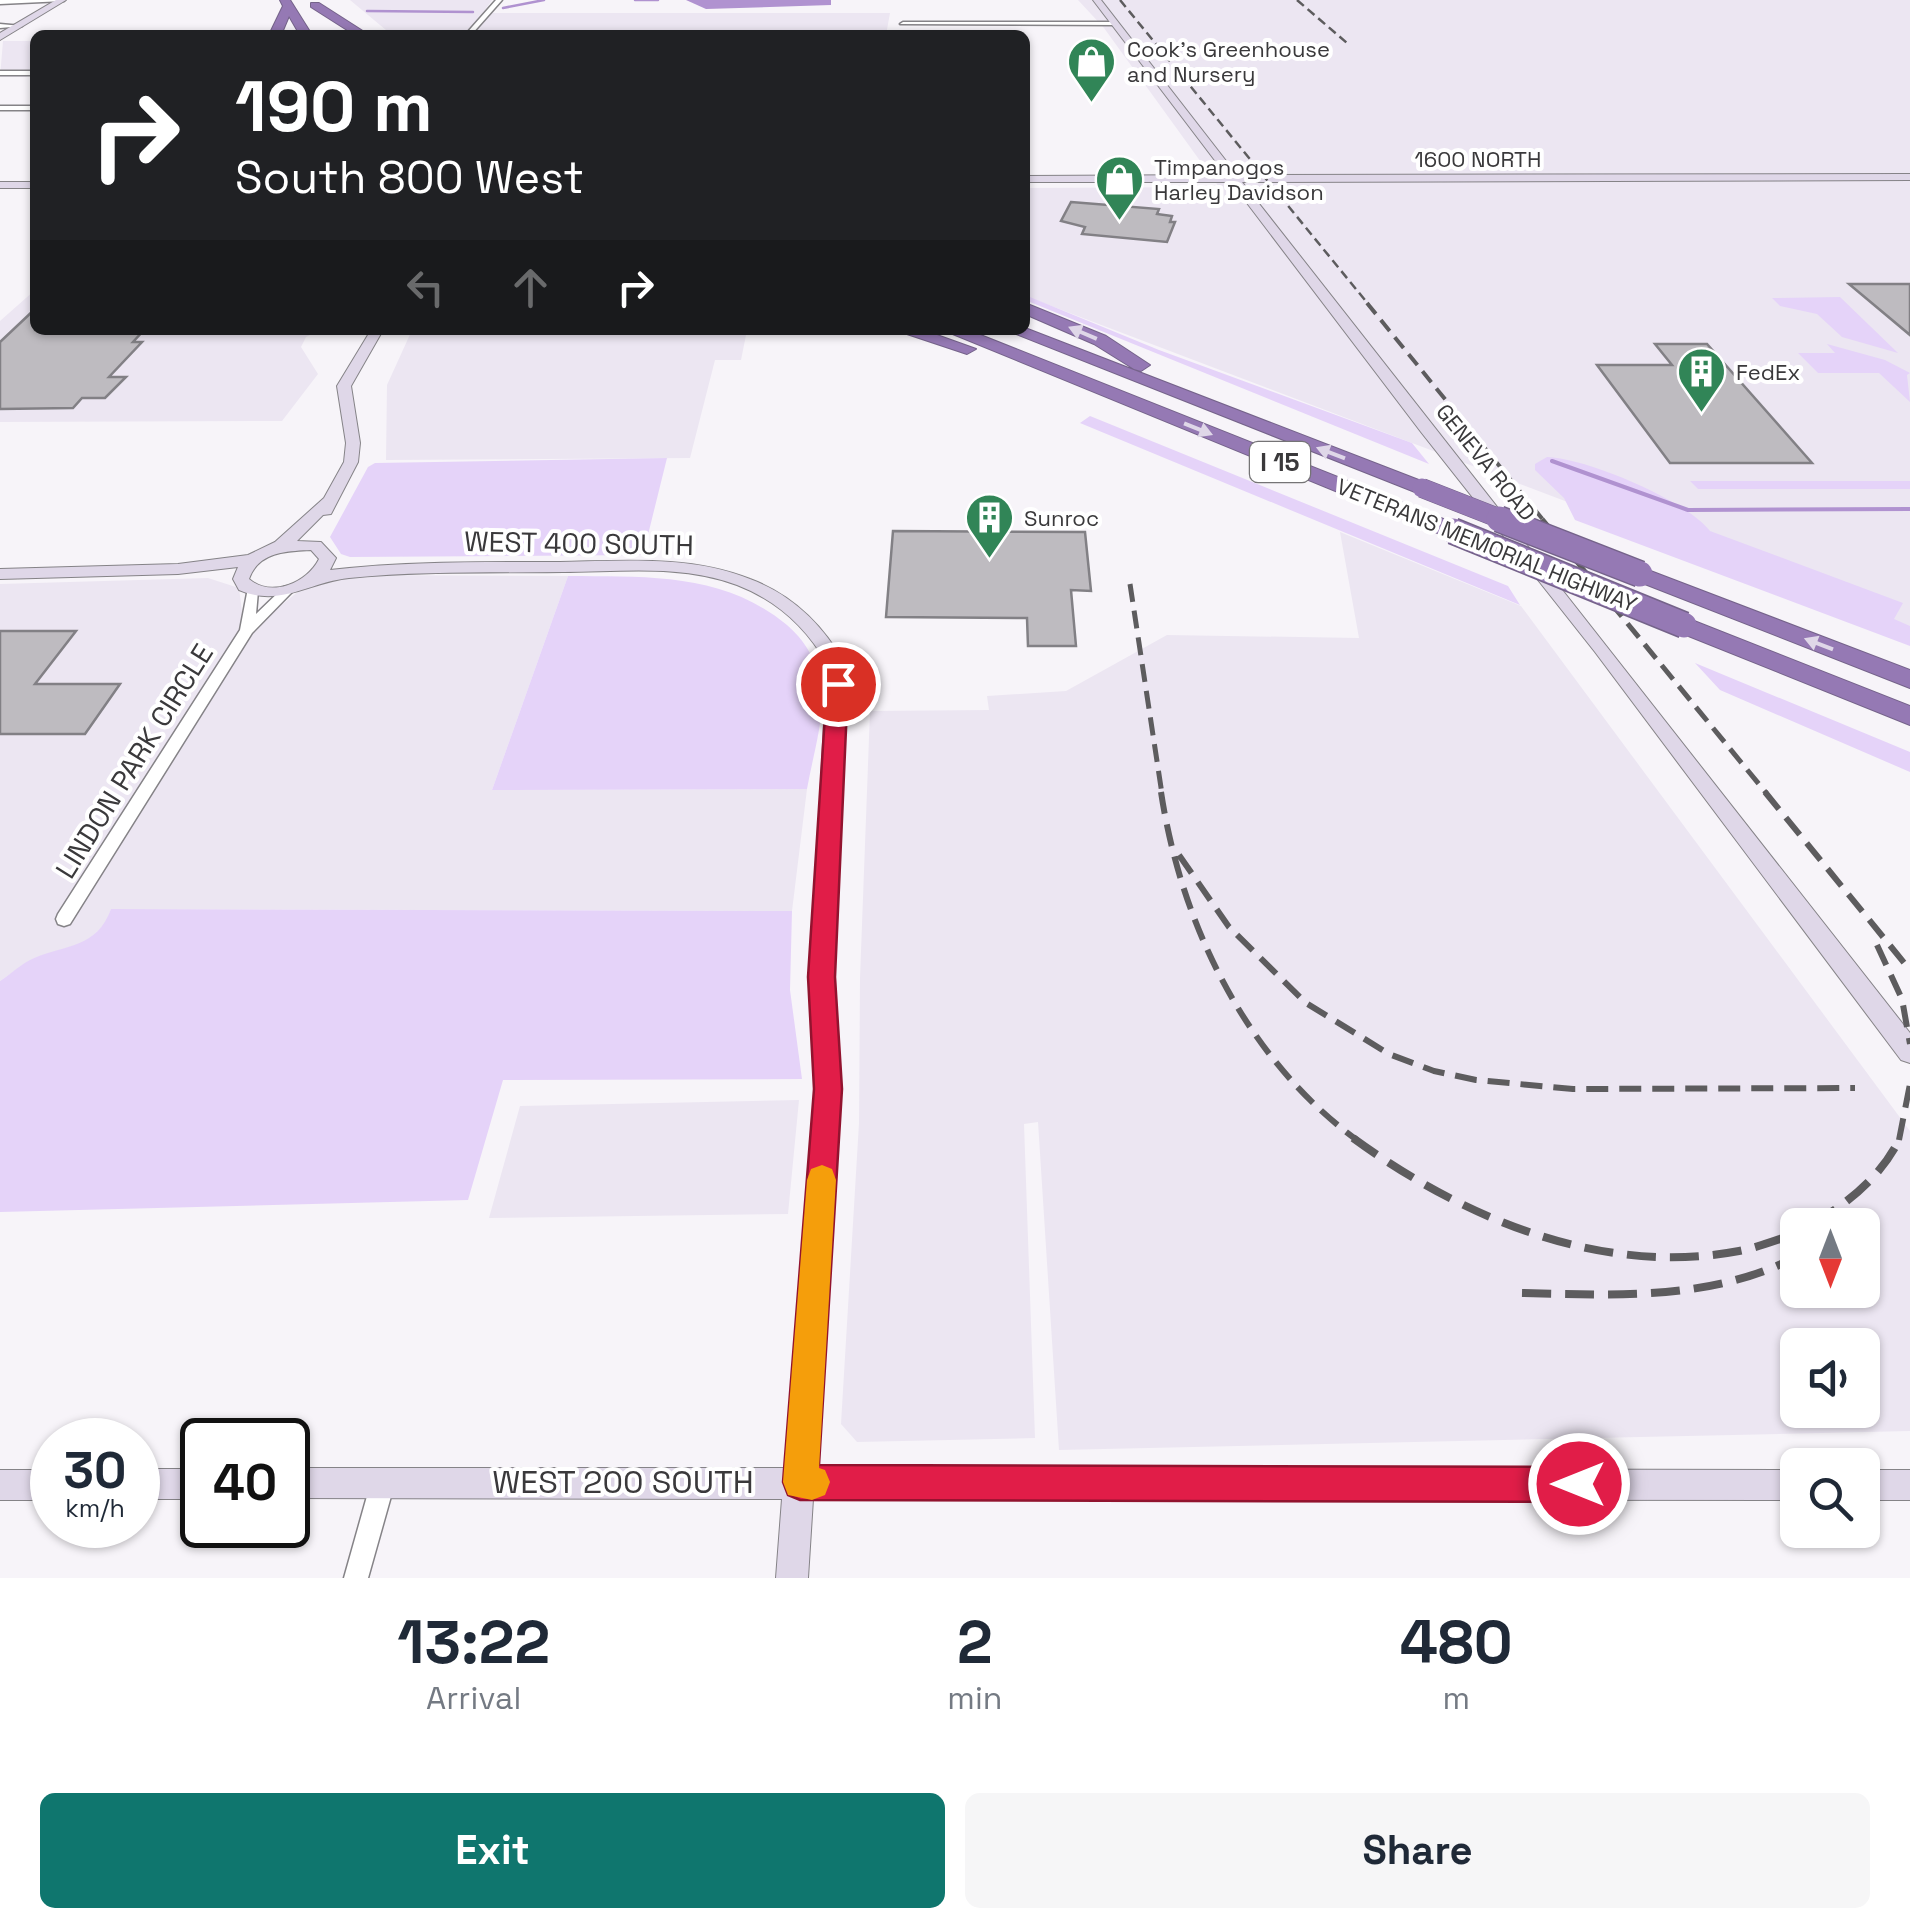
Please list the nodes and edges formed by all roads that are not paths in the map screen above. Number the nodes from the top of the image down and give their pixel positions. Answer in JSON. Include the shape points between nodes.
{"nodes":[{"id":1,"x":61,"y":0,"type":"edge"},
{"id":2,"x":499,"y":0,"type":"edge"},
{"id":3,"x":1096,"y":0,"type":"edge"},
{"id":4,"x":0,"y":2,"type":"edge"},
{"id":5,"x":314,"y":2,"type":"edge"},
{"id":6,"x":286,"y":4,"type":"edge"},
{"id":7,"x":904,"y":24,"type":"dead end"},
{"id":8,"x":1116,"y":24,"type":"junction"},
{"id":9,"x":0,"y":26,"type":"edge"},
{"id":10,"x":19,"y":26,"type":"junction"},
{"id":11,"x":277,"y":30,"type":"edge"},
{"id":12,"x":303,"y":30,"type":"edge"},
{"id":13,"x":334,"y":30,"type":"edge"},
{"id":14,"x":356,"y":30,"type":"edge"},
{"id":15,"x":472,"y":30,"type":"edge"},
{"id":16,"x":0,"y":37,"type":"edge"},
{"id":17,"x":0,"y":73,"type":"edge"},
{"id":18,"x":30,"y":73,"type":"edge"},
{"id":19,"x":0,"y":108,"type":"edge"},
{"id":20,"x":30,"y":108,"type":"edge"},
{"id":21,"x":1910,"y":177,"type":"edge"},
{"id":22,"x":1030,"y":180,"type":"edge"},
{"id":23,"x":1237,"y":180,"type":"junction"},
{"id":24,"x":30,"y":184,"type":"edge"},
{"id":25,"x":0,"y":185,"type":"edge"},
{"id":26,"x":1030,"y":310,"type":"edge"},
{"id":27,"x":374,"y":335,"type":"edge"},
{"id":28,"x":920,"y":335,"type":"edge"},
{"id":29,"x":964,"y":335,"type":"edge"},
{"id":30,"x":1028,"y":335,"type":"edge"},
{"id":31,"x":1107,"y":393,"type":"junction"},
{"id":32,"x":1197,"y":400,"type":"junction"},
{"id":33,"x":328,"y":502,"type":"junction"},
{"id":34,"x":280,"y":546,"type":"junction"},
{"id":35,"x":321,"y":552,"type":"junction"},
{"id":36,"x":250,"y":560,"type":"junction"},
{"id":37,"x":386,"y":567,"type":"junction"},
{"id":38,"x":178,"y":569,"type":"junction"},
{"id":39,"x":0,"y":574,"type":"edge"},
{"id":40,"x":316,"y":577,"type":"junction"},
{"id":41,"x":246,"y":585,"type":"junction"},
{"id":42,"x":288,"y":590,"type":"junction"},
{"id":43,"x":248,"y":630,"type":"junction"},
{"id":44,"x":1910,"y":679,"type":"edge"},
{"id":45,"x":1910,"y":716,"type":"edge"},
{"id":46,"x":64,"y":919,"type":"dead end"},
{"id":47,"x":1910,"y":1052,"type":"edge"},
{"id":48,"x":383,"y":1482,"type":"junction"},
{"id":49,"x":800,"y":1482,"type":"junction"},
{"id":50,"x":310,"y":1483,"type":"edge"},
{"id":51,"x":0,"y":1485,"type":"edge"},
{"id":52,"x":30,"y":1485,"type":"edge"},
{"id":53,"x":1780,"y":1485,"type":"edge"},
{"id":54,"x":1880,"y":1485,"type":"edge"},
{"id":55,"x":1910,"y":1485,"type":"edge"},
{"id":56,"x":356,"y":1578,"type":"edge"},
{"id":57,"x":792,"y":1578,"type":"edge"}],
"edges":[{"from":1,"to":4,"type":"street"},
{"from":1,"to":10,"type":"street"},
{"from":2,"to":15,"type":"street"},
{"from":3,"to":8,"type":"street","name":"GENEVA ROAD"},
{"from":5,"to":13,"type":"highway"},
{"from":5,"to":14,"type":"highway"},
{"from":6,"to":11,"type":"highway"},
{"from":6,"to":12,"type":"highway"},
{"from":7,"to":8,"type":"street"},
{"from":8,"to":23,"type":"street","name":"GENEVA ROAD"},
{"from":9,"to":10,"type":"street"},
{"from":10,"to":16,"type":"street"},
{"from":17,"to":18,"type":"street"},
{"from":19,"to":20,"type":"street"},
{"from":21,"to":23,"type":"street","name":"1600 NORTH"},
{"from":22,"to":23,"type":"street","name":"1600 NORTH"},
{"from":23,"to":47,"type":"street","name":"GENEVA ROAD"},
{"from":24,"to":25,"type":"street"},
{"from":32,"to":26,"type":"highway","one_way":true,"via":[[1100,340]]},
{"from":27,"to":33,"type":"street","via":[[344,386],[354,443]]},
{"from":28,"to":31,"type":"highway"},
{"from":29,"to":31,"type":"highway","name":"VETERANS MEMORIAL HIGHWAY","number":"I 15"},
{"from":30,"to":32,"type":"highway","name":"VETERANS MEMORIAL HIGHWAY","number":"I 15"},
{"from":31,"to":45,"type":"highway","name":"VETERANS MEMORIAL HIGHWAY","number":"I 15","one_way":true,"bridge":true},
{"from":44,"to":32,"type":"highway","name":"VETERANS MEMORIAL HIGHWAY","number":"I 15","one_way":true,"bridge":true},
{"from":33,"to":34,"type":"street"},
{"from":33,"to":35,"type":"street"},
{"from":34,"to":35,"type":"street","name":"WEST 400 SOUTH"},
{"from":34,"to":36,"type":"street","name":"WEST 400 SOUTH"},
{"from":35,"to":37,"type":"street","name":"WEST 400 SOUTH"},
{"from":35,"to":40,"type":"street"},
{"from":36,"to":38,"type":"street","name":"WEST 400 SOUTH"},
{"from":36,"to":41,"type":"street"},
{"from":37,"to":40,"type":"street","name":"WEST 400 SOUTH"},
{"from":37,"to":49,"type":"street","name":"WEST 400 SOUTH","via":[[655,567],[737,579],[787,604],[826,643],[836,664],[822,977],[828,1089]]},
{"from":38,"to":39,"type":"street","name":"WEST 400 SOUTH"},
{"from":38,"to":41,"type":"street","name":"WEST 400 SOUTH"},
{"from":40,"to":42,"type":"street","name":"WEST 400 SOUTH"},
{"from":41,"to":42,"type":"street","name":"WEST 400 SOUTH"},
{"from":41,"to":43,"type":"street"},
{"from":42,"to":43,"type":"street"},
{"from":43,"to":46,"type":"street","name":"LINDON PARK CIRCLE"},
{"from":48,"to":49,"type":"street","name":"WEST 200 SOUTH"},
{"from":48,"to":50,"type":"street","name":"WEST 200 SOUTH"},
{"from":48,"to":56,"type":"street"},
{"from":49,"to":53,"type":"street","name":"WEST 200 SOUTH"},
{"from":49,"to":57,"type":"street"},
{"from":51,"to":52,"type":"street"},
{"from":54,"to":55,"type":"street"}]}
